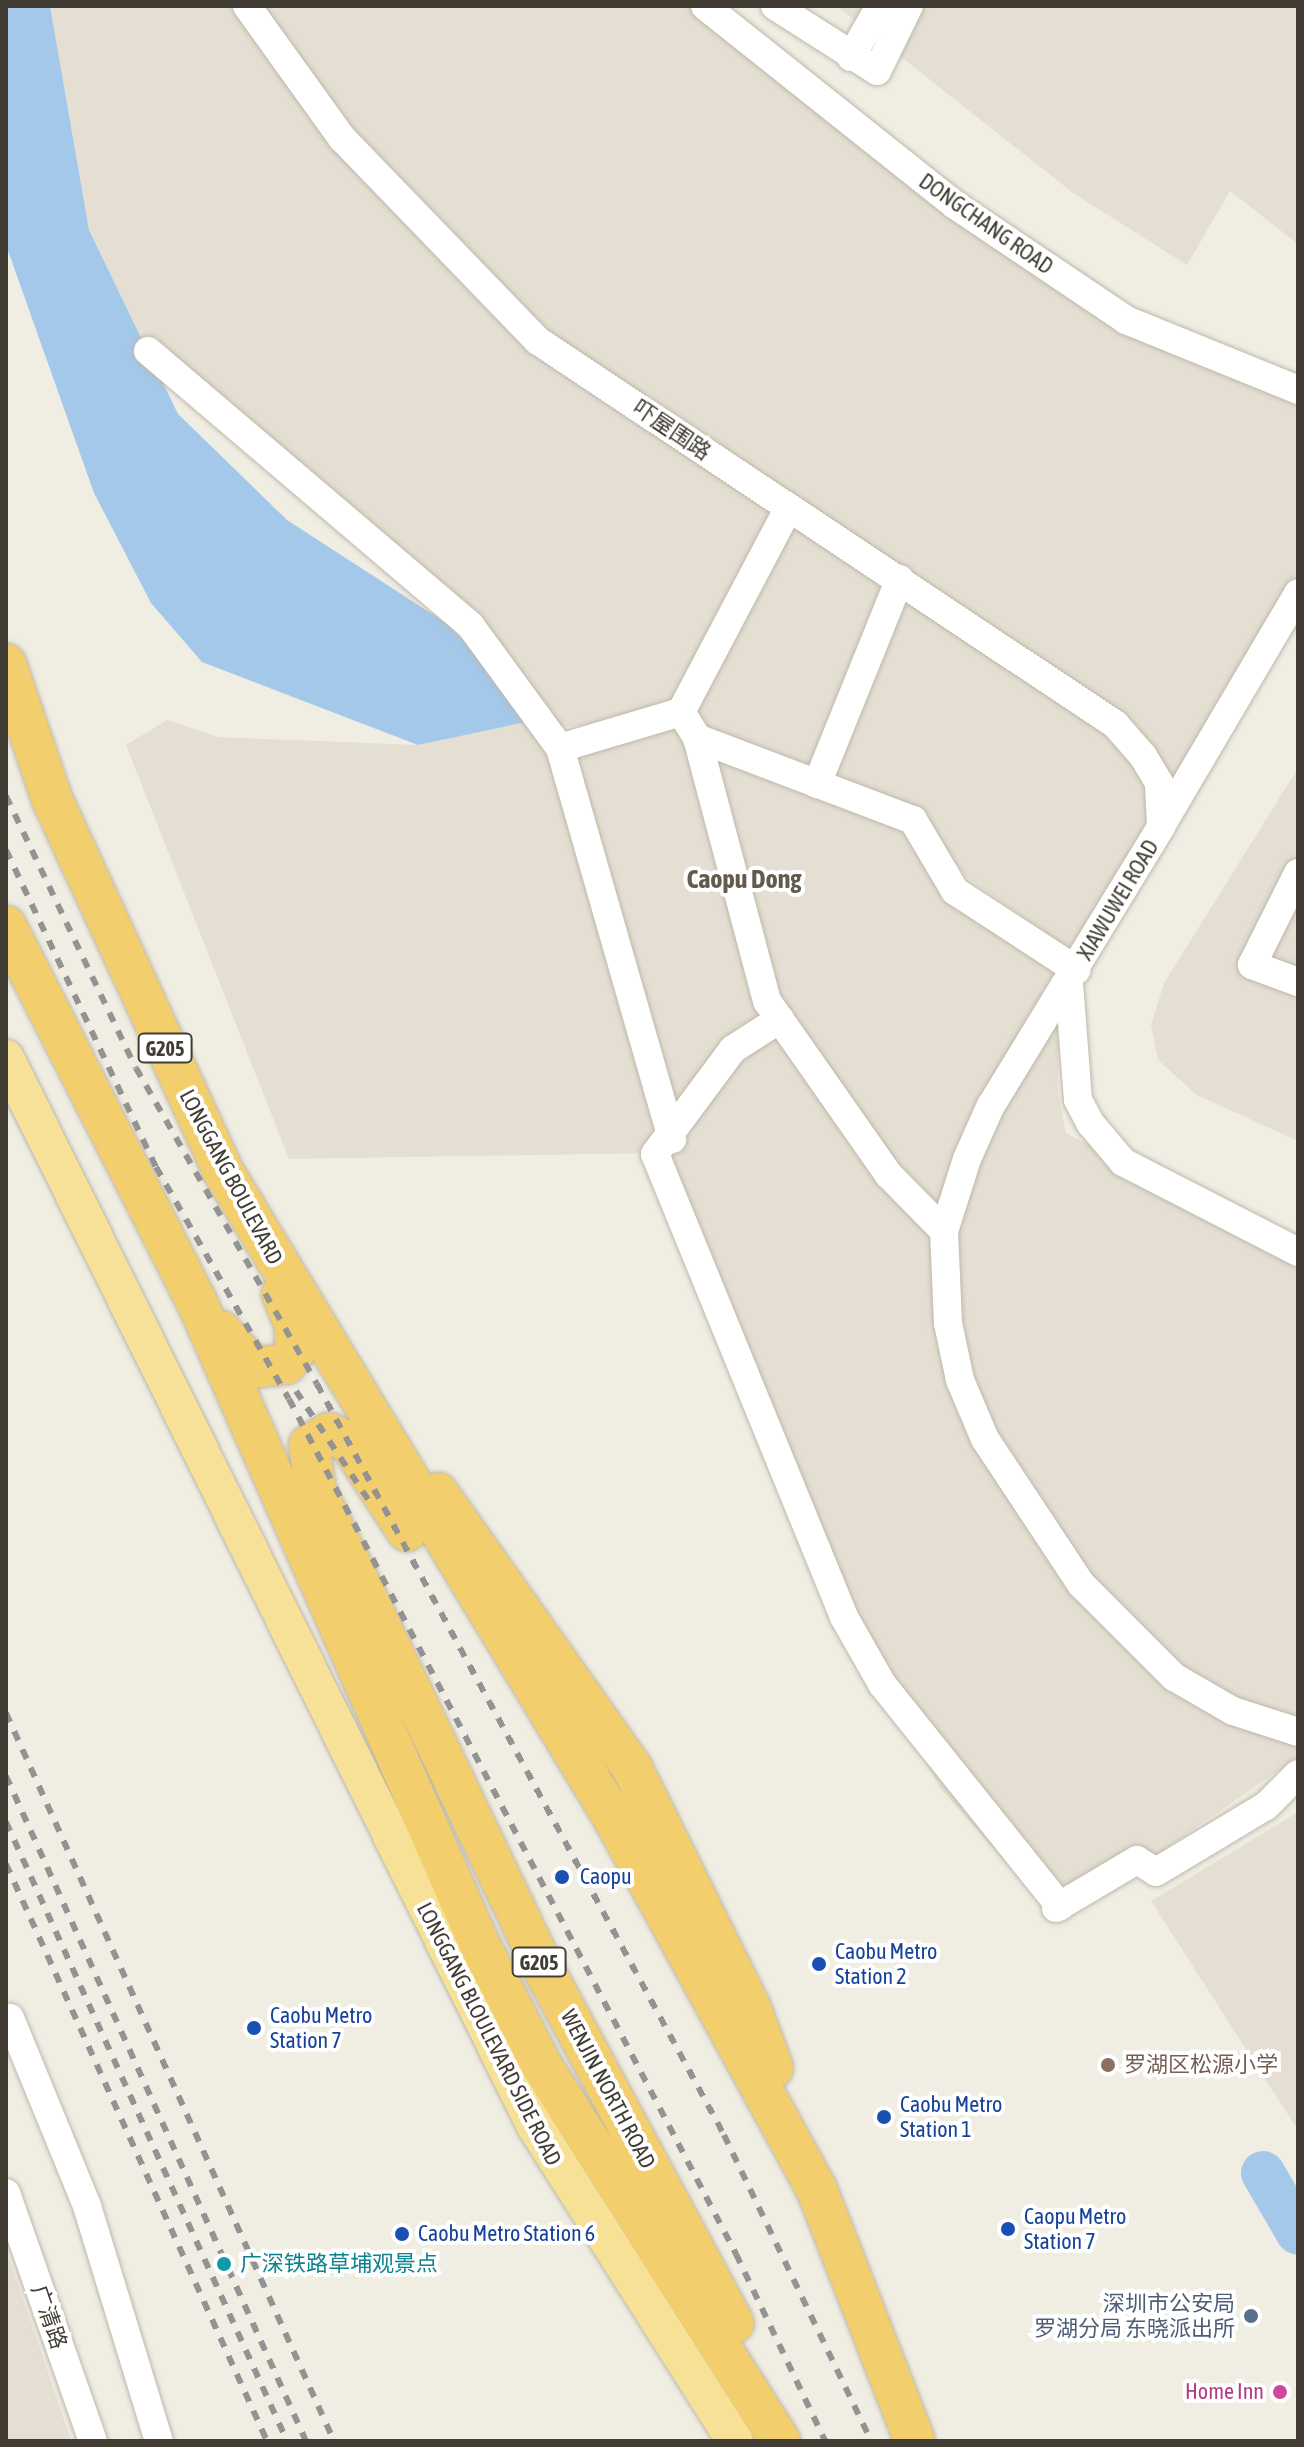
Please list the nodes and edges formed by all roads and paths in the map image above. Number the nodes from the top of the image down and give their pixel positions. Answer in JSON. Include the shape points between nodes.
{"nodes":[{"id":1,"x":247,"y":6,"type":"edge"},
{"id":2,"x":705,"y":6,"type":"edge"},
{"id":3,"x":775,"y":6,"type":"edge"},
{"id":4,"x":880,"y":6,"type":"edge"},
{"id":5,"x":909,"y":6,"type":"edge"},
{"id":6,"x":851,"y":57,"type":"junction"},
{"id":7,"x":148,"y":351,"type":"dead end"},
{"id":8,"x":1298,"y":390,"type":"edge"},
{"id":9,"x":788,"y":509,"type":"junction"},
{"id":10,"x":900,"y":579,"type":"junction"},
{"id":11,"x":1298,"y":593,"type":"edge"},
{"id":12,"x":6,"y":664,"type":"edge"},
{"id":13,"x":681,"y":712,"type":"junction"},
{"id":14,"x":697,"y":738,"type":"junction"},
{"id":15,"x":560,"y":748,"type":"junction"},
{"id":16,"x":817,"y":784,"type":"junction"},
{"id":17,"x":1161,"y":827,"type":"junction"},
{"id":18,"x":1298,"y":873,"type":"edge"},
{"id":19,"x":6,"y":926,"type":"edge"},
{"id":20,"x":1072,"y":976,"type":"junction"},
{"id":21,"x":1298,"y":982,"type":"edge"},
{"id":22,"x":780,"y":1019,"type":"junction"},
{"id":23,"x":6,"y":1058,"type":"edge"},
{"id":24,"x":672,"y":1139,"type":"junction"},
{"id":25,"x":252,"y":1225,"type":"junction"},
{"id":26,"x":944,"y":1231,"type":"junction"},
{"id":27,"x":1298,"y":1252,"type":"edge"},
{"id":28,"x":196,"y":1300,"type":"junction"},
{"id":29,"x":369,"y":1410,"type":"junction"},
{"id":30,"x":281,"y":1490,"type":"junction"},
{"id":31,"x":1298,"y":1732,"type":"edge"},
{"id":32,"x":1298,"y":1774,"type":"edge"},
{"id":33,"x":654,"y":1891,"type":"junction"},
{"id":34,"x":547,"y":1976,"type":"junction"},
{"id":35,"x":10,"y":2018,"type":"dead end"},
{"id":36,"x":817,"y":2190,"type":"junction"},
{"id":37,"x":6,"y":2193,"type":"edge"},
{"id":38,"x":93,"y":2441,"type":"edge"},
{"id":39,"x":159,"y":2441,"type":"edge"},
{"id":40,"x":735,"y":2441,"type":"edge"},
{"id":41,"x":782,"y":2441,"type":"edge"},
{"id":42,"x":915,"y":2441,"type":"edge"}],
"edges":[{"from":1,"to":9,"type":"street","name":"吓屋围路","via":[[342,138],[538,341]]},
{"from":2,"to":8,"type":"street","name":"DONGCHANG ROAD","via":[[955,205],[1126,320]]},
{"from":3,"to":6,"type":"street"},
{"from":4,"to":6,"type":"street"},
{"from":5,"to":6,"type":"street","via":[[877,71]]},
{"from":7,"to":15,"type":"street","via":[[470,625]]},
{"from":9,"to":10,"type":"street","name":"吓屋围路"},
{"from":9,"to":13,"type":"street"},
{"from":10,"to":16,"type":"street"},
{"from":10,"to":17,"type":"street","name":"吓屋围路","via":[[1115,724],[1159,783]]},
{"from":11,"to":17,"type":"street"},
{"from":12,"to":25,"type":"highway","name":"LONGGANG BOULEVARD","number":"G205","via":[[96,901]]},
{"from":13,"to":14,"type":"street"},
{"from":13,"to":15,"type":"street"},
{"from":14,"to":16,"type":"street"},
{"from":14,"to":22,"type":"street","via":[[767,1001]]},
{"from":15,"to":24,"type":"street"},
{"from":16,"to":20,"type":"street","via":[[913,820],[955,891]]},
{"from":17,"to":20,"type":"street","name":"XIAWUWEI ROAD"},
{"from":18,"to":21,"type":"street","via":[[1252,965]]},
{"from":19,"to":28,"type":"highway","number":"G205"},
{"from":20,"to":26,"type":"street","name":"XIAWUWEI ROAD","via":[[991,1105]]},
{"from":20,"to":27,"type":"street","via":[[1078,1100],[1091,1124],[1123,1162]]},
{"from":22,"to":24,"type":"street","via":[[733,1049]]},
{"from":22,"to":26,"type":"street","via":[[889,1175]]},
{"from":23,"to":40,"type":"main road","name":"LONGGANG BLOULEVARD SIDE ROAD","via":[[282,1606],[441,1947],[535,2126]]},
{"from":24,"to":32,"type":"street","via":[[655,1154],[844,1617],[882,1684],[1058,1907],[1137,1860],[1156,1872],[1266,1806]]},
{"from":25,"to":28,"type":"highway","via":[[295,1326],[295,1351],[286,1364],[253,1368]]},
{"from":25,"to":29,"type":"highway","name":"LONGGANG BOULEVARD","number":"G205"},
{"from":26,"to":31,"type":"street","via":[[948,1323],[960,1380],[1026,1509],[1127,1638],[1174,1677],[1233,1711]]},
{"from":28,"to":30,"type":"highway","number":"G205"},
{"from":29,"to":33,"type":"highway","name":"LONGGANG BOULEVARD","number":"G205","via":[[464,1580]]},
{"from":29,"to":36,"type":"highway","via":[[462,1522],[632,1768],[751,2009]]},
{"from":30,"to":34,"type":"highway","name":"WENJIN NORTH ROAD","number":"G205"},
{"from":30,"to":41,"type":"highway","via":[[395,1761],[542,2066]]},
{"from":33,"to":34,"type":"highway","via":[[511,1697],[357,1450],[340,1435],[318,1436],[306,1457],[316,1491]]},
{"from":33,"to":36,"type":"highway","number":"G205"},
{"from":34,"to":41,"type":"highway","name":"WENJIN NORTH ROAD","number":"G205","via":[[744,2343]]},
{"from":35,"to":39,"type":"street","via":[[87,2206]]},
{"from":36,"to":42,"type":"highway","number":"G205"},
{"from":37,"to":38,"type":"street","name":"广清路"}]}
